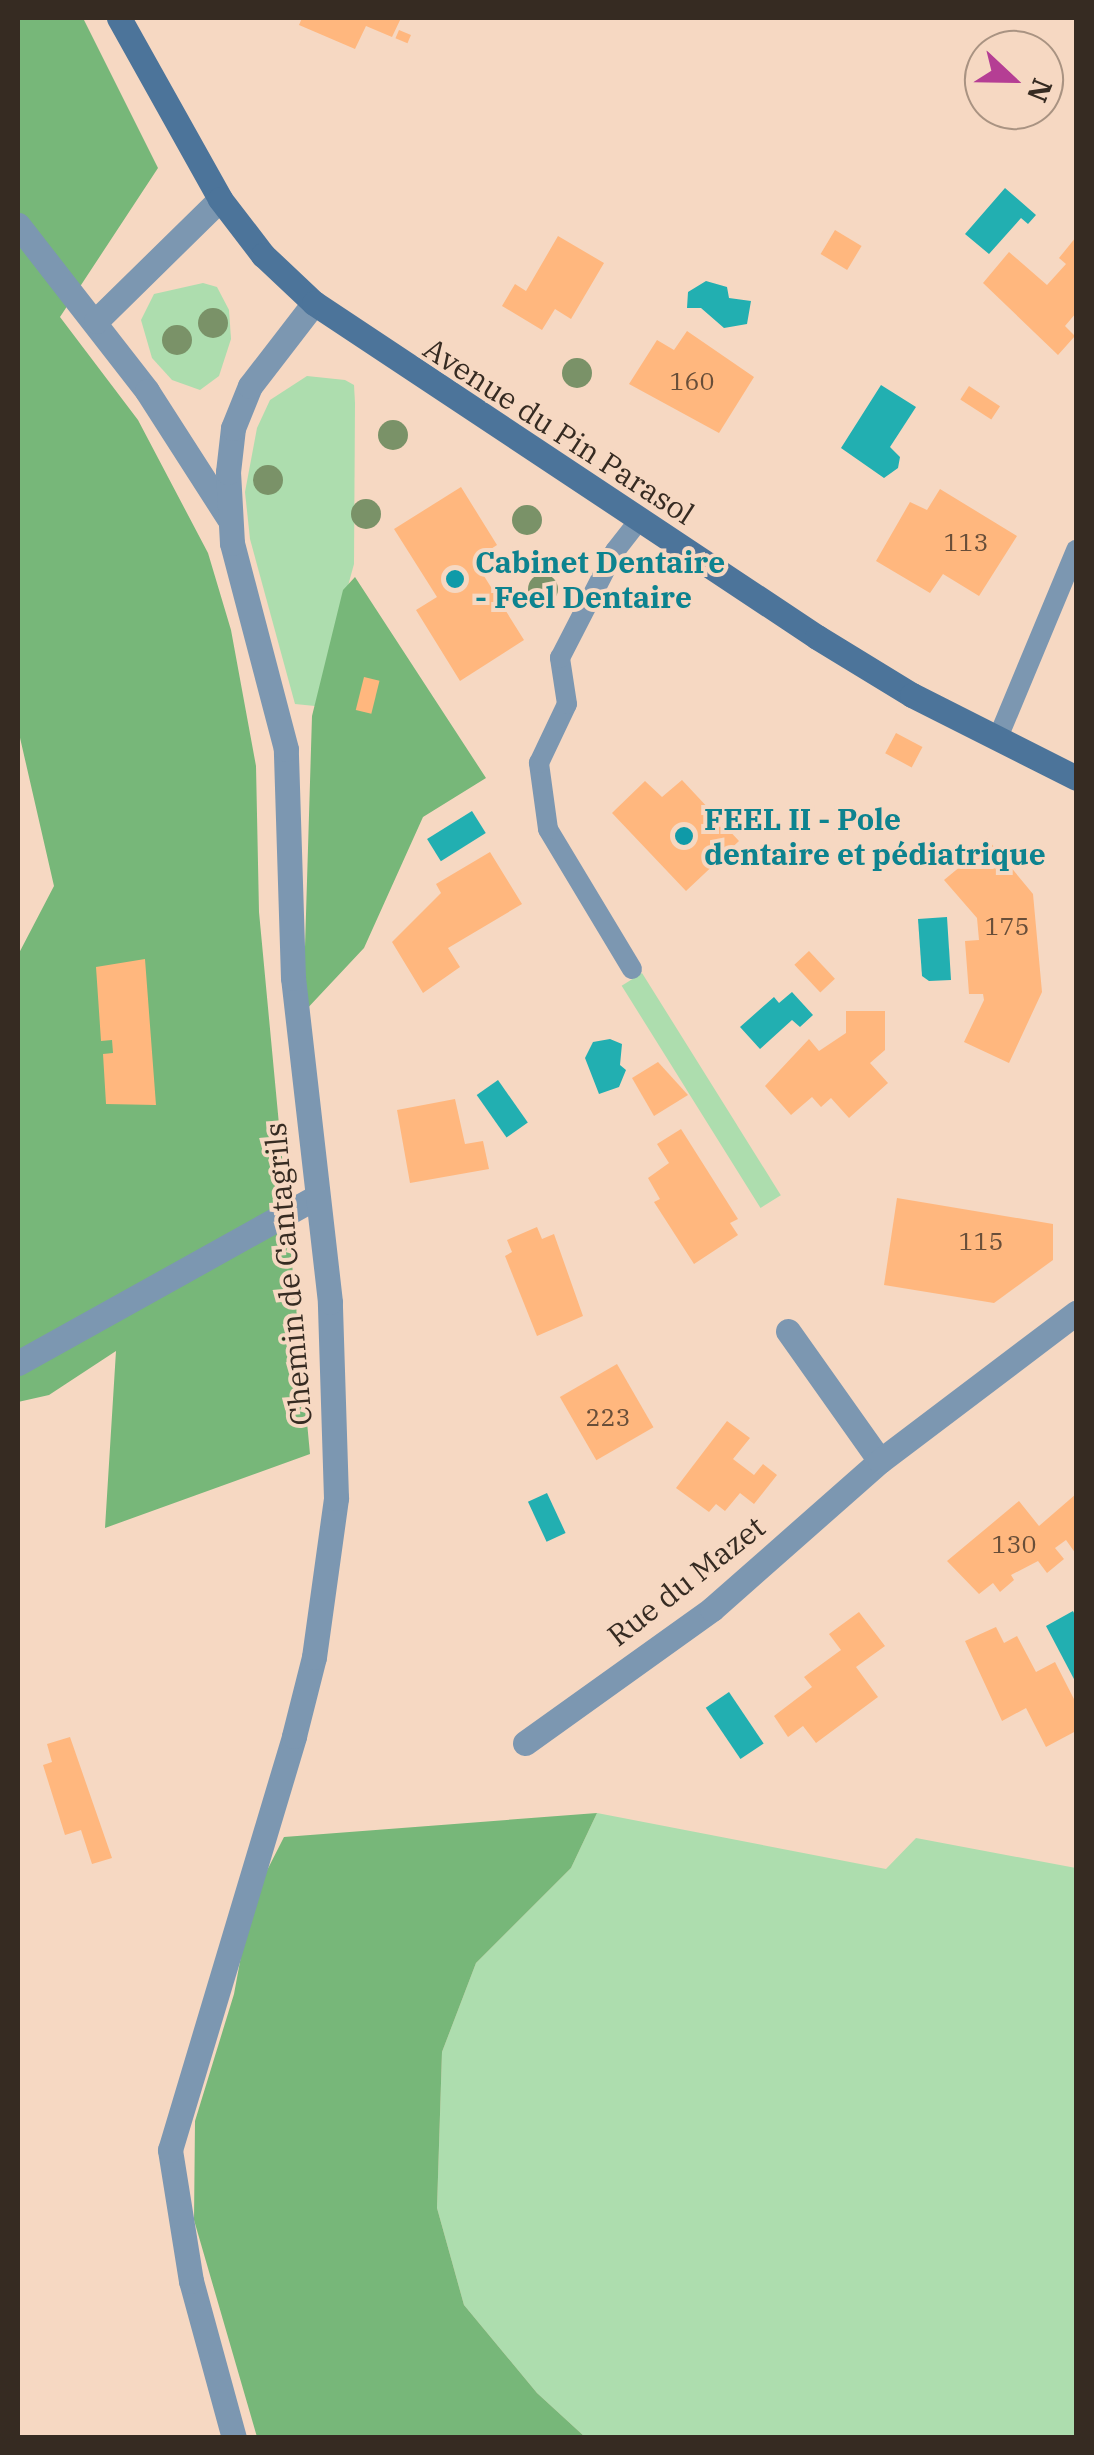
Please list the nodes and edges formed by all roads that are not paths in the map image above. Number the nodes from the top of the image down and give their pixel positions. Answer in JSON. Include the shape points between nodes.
{"nodes":[{"id":1,"x":120,"y":18,"type":"edge"},
{"id":2,"x":220,"y":198,"type":"junction"},
{"id":3,"x":18,"y":226,"type":"edge"},
{"id":4,"x":314,"y":303,"type":"junction"},
{"id":5,"x":96,"y":321,"type":"junction"},
{"id":6,"x":230,"y":519,"type":"junction"},
{"id":7,"x":638,"y":522,"type":"junction"},
{"id":8,"x":1076,"y":550,"type":"edge"},
{"id":9,"x":997,"y":740,"type":"junction"},
{"id":10,"x":1076,"y":778,"type":"edge"},
{"id":11,"x":632,"y":969,"type":"dead end"},
{"id":12,"x":316,"y":1197,"type":"junction"},
{"id":13,"x":1076,"y":1313,"type":"edge"},
{"id":14,"x":788,"y":1332,"type":"dead end"},
{"id":15,"x":18,"y":1363,"type":"edge"},
{"id":16,"x":880,"y":1461,"type":"junction"},
{"id":17,"x":525,"y":1742,"type":"dead end"},
{"id":18,"x":234,"y":2438,"type":"edge"}],
"edges":[{"from":1,"to":2,"type":"street","name":"Avenue du Pin Parasol"},
{"from":2,"to":4,"type":"street","name":"Avenue du Pin Parasol","via":[[263,255]]},
{"from":2,"to":5,"type":"street"},
{"from":3,"to":5,"type":"street","name":"Chemin de Cantagrils"},
{"from":4,"to":6,"type":"street","via":[[240,407],[228,472]]},
{"from":4,"to":7,"type":"street","name":"Avenue du Pin Parasol"},
{"from":5,"to":6,"type":"street","name":"Chemin de Cantagrils"},
{"from":6,"to":12,"type":"street","name":"Chemin de Cantagrils","via":[[286,749],[293,978]]},
{"from":7,"to":9,"type":"street","name":"Avenue du Pin Parasol","via":[[912,695]]},
{"from":7,"to":11,"type":"lane","via":[[614,551],[560,658],[567,704],[538,763],[548,830]]},
{"from":8,"to":9,"type":"lane"},
{"from":9,"to":10,"type":"street","name":"Avenue du Pin Parasol"},
{"from":12,"to":15,"type":"street"},
{"from":12,"to":18,"type":"street","name":"Chemin de Cantagrils","via":[[336,1404],[327,1578],[294,1736],[170,2150],[190,2281]]},
{"from":13,"to":16,"type":"street","name":"Rue du Mazet"},
{"from":14,"to":16,"type":"street"},
{"from":16,"to":17,"type":"street","name":"Rue du Mazet","via":[[712,1609]]}]}
